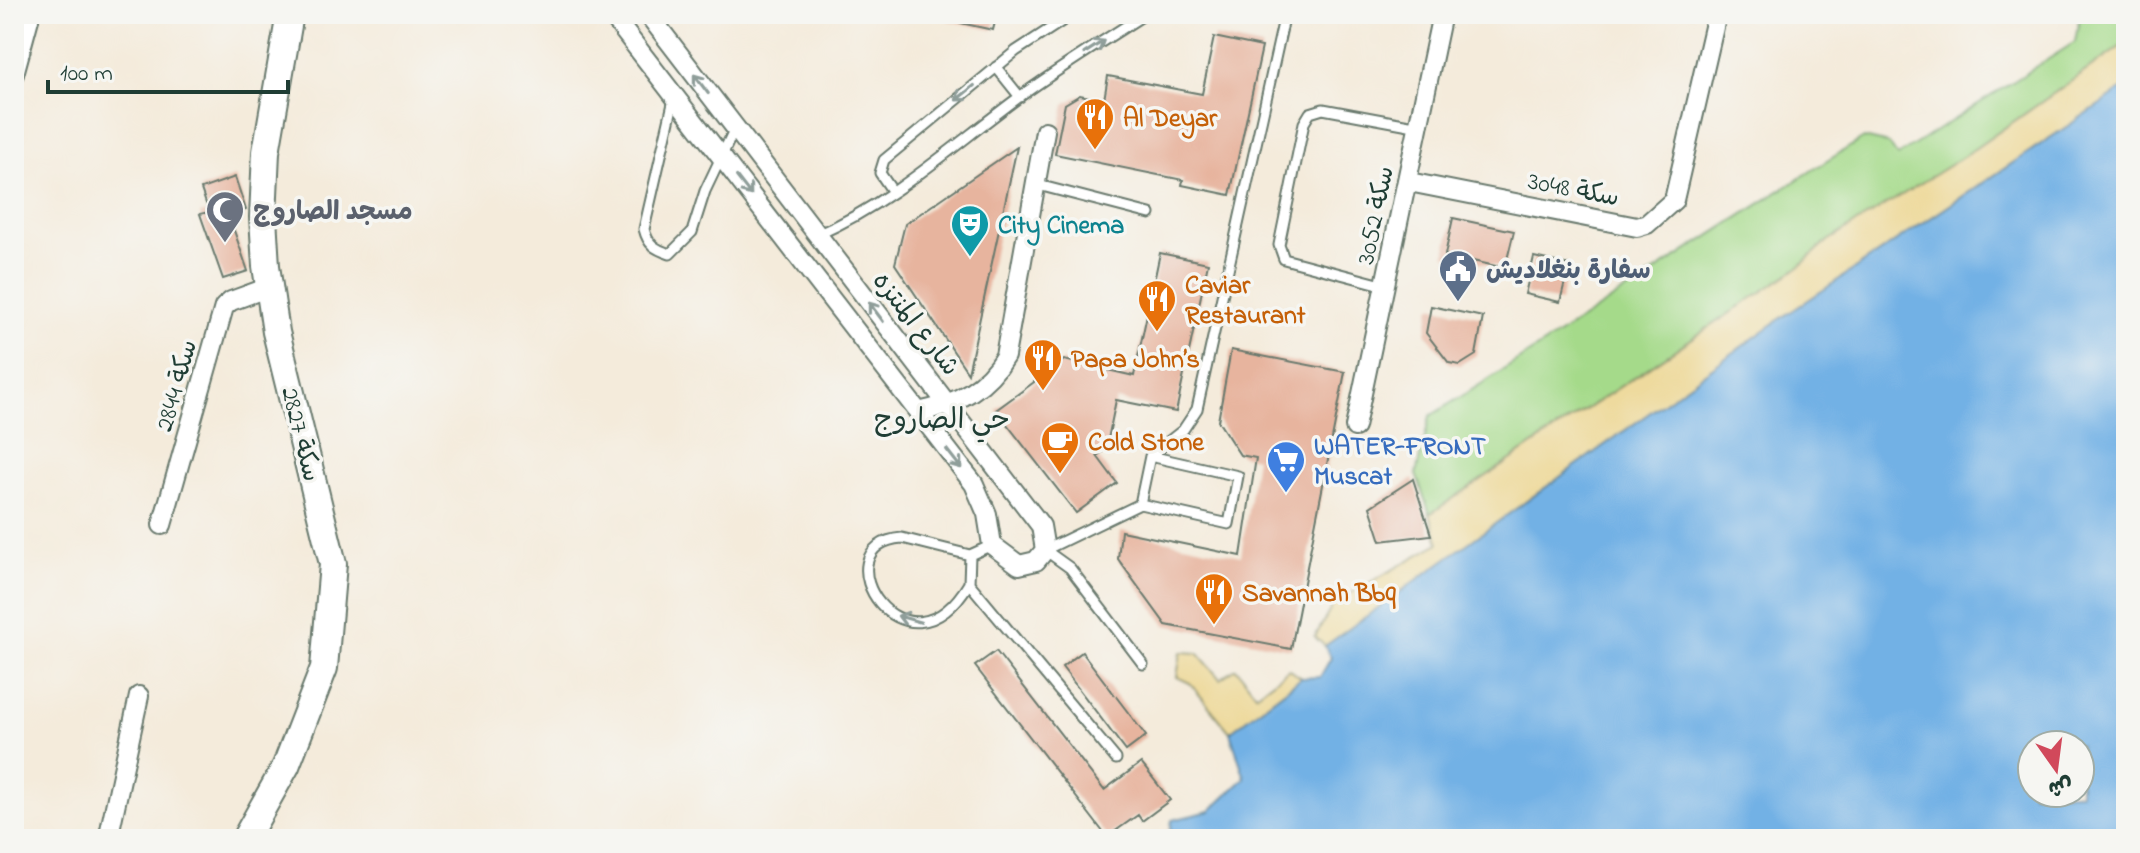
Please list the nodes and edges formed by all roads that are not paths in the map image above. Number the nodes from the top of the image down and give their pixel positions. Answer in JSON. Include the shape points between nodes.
{"nodes":[{"id":1,"x":290,"y":14,"type":"edge"},
{"id":2,"x":648,"y":14,"type":"edge"},
{"id":3,"x":1073,"y":14,"type":"edge"},
{"id":4,"x":1145,"y":14,"type":"edge"},
{"id":5,"x":1285,"y":14,"type":"edge"},
{"id":6,"x":1442,"y":14,"type":"edge"},
{"id":7,"x":1717,"y":14,"type":"edge"},
{"id":8,"x":619,"y":17,"type":"edge"},
{"id":9,"x":29,"y":19,"type":"dead end"},
{"id":10,"x":996,"y":67,"type":"junction"},
{"id":11,"x":14,"y":74,"type":"edge"},
{"id":12,"x":674,"y":95,"type":"junction"},
{"id":13,"x":1020,"y":97,"type":"junction"},
{"id":14,"x":1420,"y":127,"type":"junction"},
{"id":15,"x":735,"y":128,"type":"junction"},
{"id":16,"x":1045,"y":131,"type":"dead end"},
{"id":17,"x":721,"y":156,"type":"junction"},
{"id":18,"x":1409,"y":182,"type":"junction"},
{"id":19,"x":1038,"y":185,"type":"junction"},
{"id":20,"x":893,"y":192,"type":"junction"},
{"id":21,"x":1150,"y":214,"type":"dead end"},
{"id":22,"x":817,"y":235,"type":"junction"},
{"id":23,"x":1386,"y":286,"type":"junction"},
{"id":24,"x":269,"y":287,"type":"junction"},
{"id":25,"x":898,"y":340,"type":"junction"},
{"id":26,"x":876,"y":357,"type":"junction"},
{"id":27,"x":948,"y":406,"type":"junction"},
{"id":28,"x":918,"y":412,"type":"junction"},
{"id":29,"x":1355,"y":427,"type":"dead end"},
{"id":30,"x":1150,"y":456,"type":"junction"},
{"id":31,"x":1140,"y":504,"type":"junction"},
{"id":32,"x":162,"y":525,"type":"dead end"},
{"id":33,"x":992,"y":545,"type":"junction"},
{"id":34,"x":1045,"y":550,"type":"junction"},
{"id":35,"x":970,"y":555,"type":"junction"},
{"id":36,"x":969,"y":583,"type":"junction"},
{"id":37,"x":1143,"y":664,"type":"dead end"},
{"id":38,"x":139,"y":696,"type":"dead end"},
{"id":39,"x":1116,"y":759,"type":"dead end"},
{"id":40,"x":108,"y":839,"type":"edge"},
{"id":41,"x":245,"y":839,"type":"edge"}],
"edges":[{"from":1,"to":24,"type":"street","name":"سكة 2827","via":[[266,152],[263,217]]},
{"from":15,"to":2,"type":"street","name":"شارع المنتزه","one_way":true},
{"from":3,"to":10,"type":"lane"},
{"from":13,"to":4,"type":"lane","one_way":true},
{"from":5,"to":30,"type":"lane","via":[[1197,409],[1183,430]]},
{"from":6,"to":14,"type":"street","name":"سكة 3052"},
{"from":7,"to":18,"type":"street","name":"سكة 3048","via":[[1674,200],[1647,224],[1637,227]]},
{"from":8,"to":12,"type":"street","name":"شارع المنتزه"},
{"from":9,"to":11,"type":"street"},
{"from":10,"to":13,"type":"lane"},
{"from":10,"to":20,"type":"lane","one_way":true,"via":[[884,160],[880,173]]},
{"from":12,"to":17,"type":"street","name":"شارع المنتزه"},
{"from":12,"to":17,"type":"lane","via":[[644,229],[647,242],[670,254],[692,232]]},
{"from":13,"to":20,"type":"lane"},
{"from":14,"to":18,"type":"street","name":"سكة 3052"},
{"from":14,"to":23,"type":"lane","via":[[1323,109],[1310,113],[1304,123],[1279,245],[1284,259]]},
{"from":15,"to":17,"type":"lane"},
{"from":15,"to":22,"type":"street","name":"شارع المنتزه"},
{"from":16,"to":19,"type":"street"},
{"from":17,"to":26,"type":"street","name":"شارع المنتزه","one_way":true},
{"from":18,"to":23,"type":"street","name":"سكة 3052"},
{"from":19,"to":21,"type":"lane"},
{"from":19,"to":27,"type":"street","via":[[1005,356],[996,372]]},
{"from":20,"to":22,"type":"lane"},
{"from":25,"to":22,"type":"street","name":"شارع المنتزه","one_way":true},
{"from":23,"to":29,"type":"street","name":"سكة 3052"},
{"from":24,"to":32,"type":"street","name":"سكة 2844","via":[[224,307]]},
{"from":24,"to":41,"type":"street","name":"سكة 2827","via":[[333,564],[324,668],[286,766]]},
{"from":25,"to":26,"type":"street"},
{"from":25,"to":27,"type":"street","name":"شارع المنتزه"},
{"from":26,"to":28,"type":"street","name":"شارع المنتزه"},
{"from":27,"to":28,"type":"street"},
{"from":27,"to":34,"type":"street","name":"شارع المنتزه","via":[[1041,526]]},
{"from":28,"to":33,"type":"street","name":"شارع المنتزه","one_way":true,"via":[[974,484]]},
{"from":30,"to":31,"type":"lane"},
{"from":30,"to":31,"type":"lane","via":[[1238,476],[1229,524]]},
{"from":31,"to":34,"type":"lane"},
{"from":33,"to":34,"type":"street","via":[[1019,565],[1036,561]]},
{"from":33,"to":35,"type":"lane"},
{"from":34,"to":37,"type":"lane","via":[[1070,568]]},
{"from":35,"to":36,"type":"lane"},
{"from":36,"to":35,"type":"lane","one_way":true,"via":[[956,605],[923,623],[888,612],[878,603],[867,564],[882,543],[902,538]]},
{"from":36,"to":39,"type":"lane"},
{"from":38,"to":40,"type":"street"}]}
